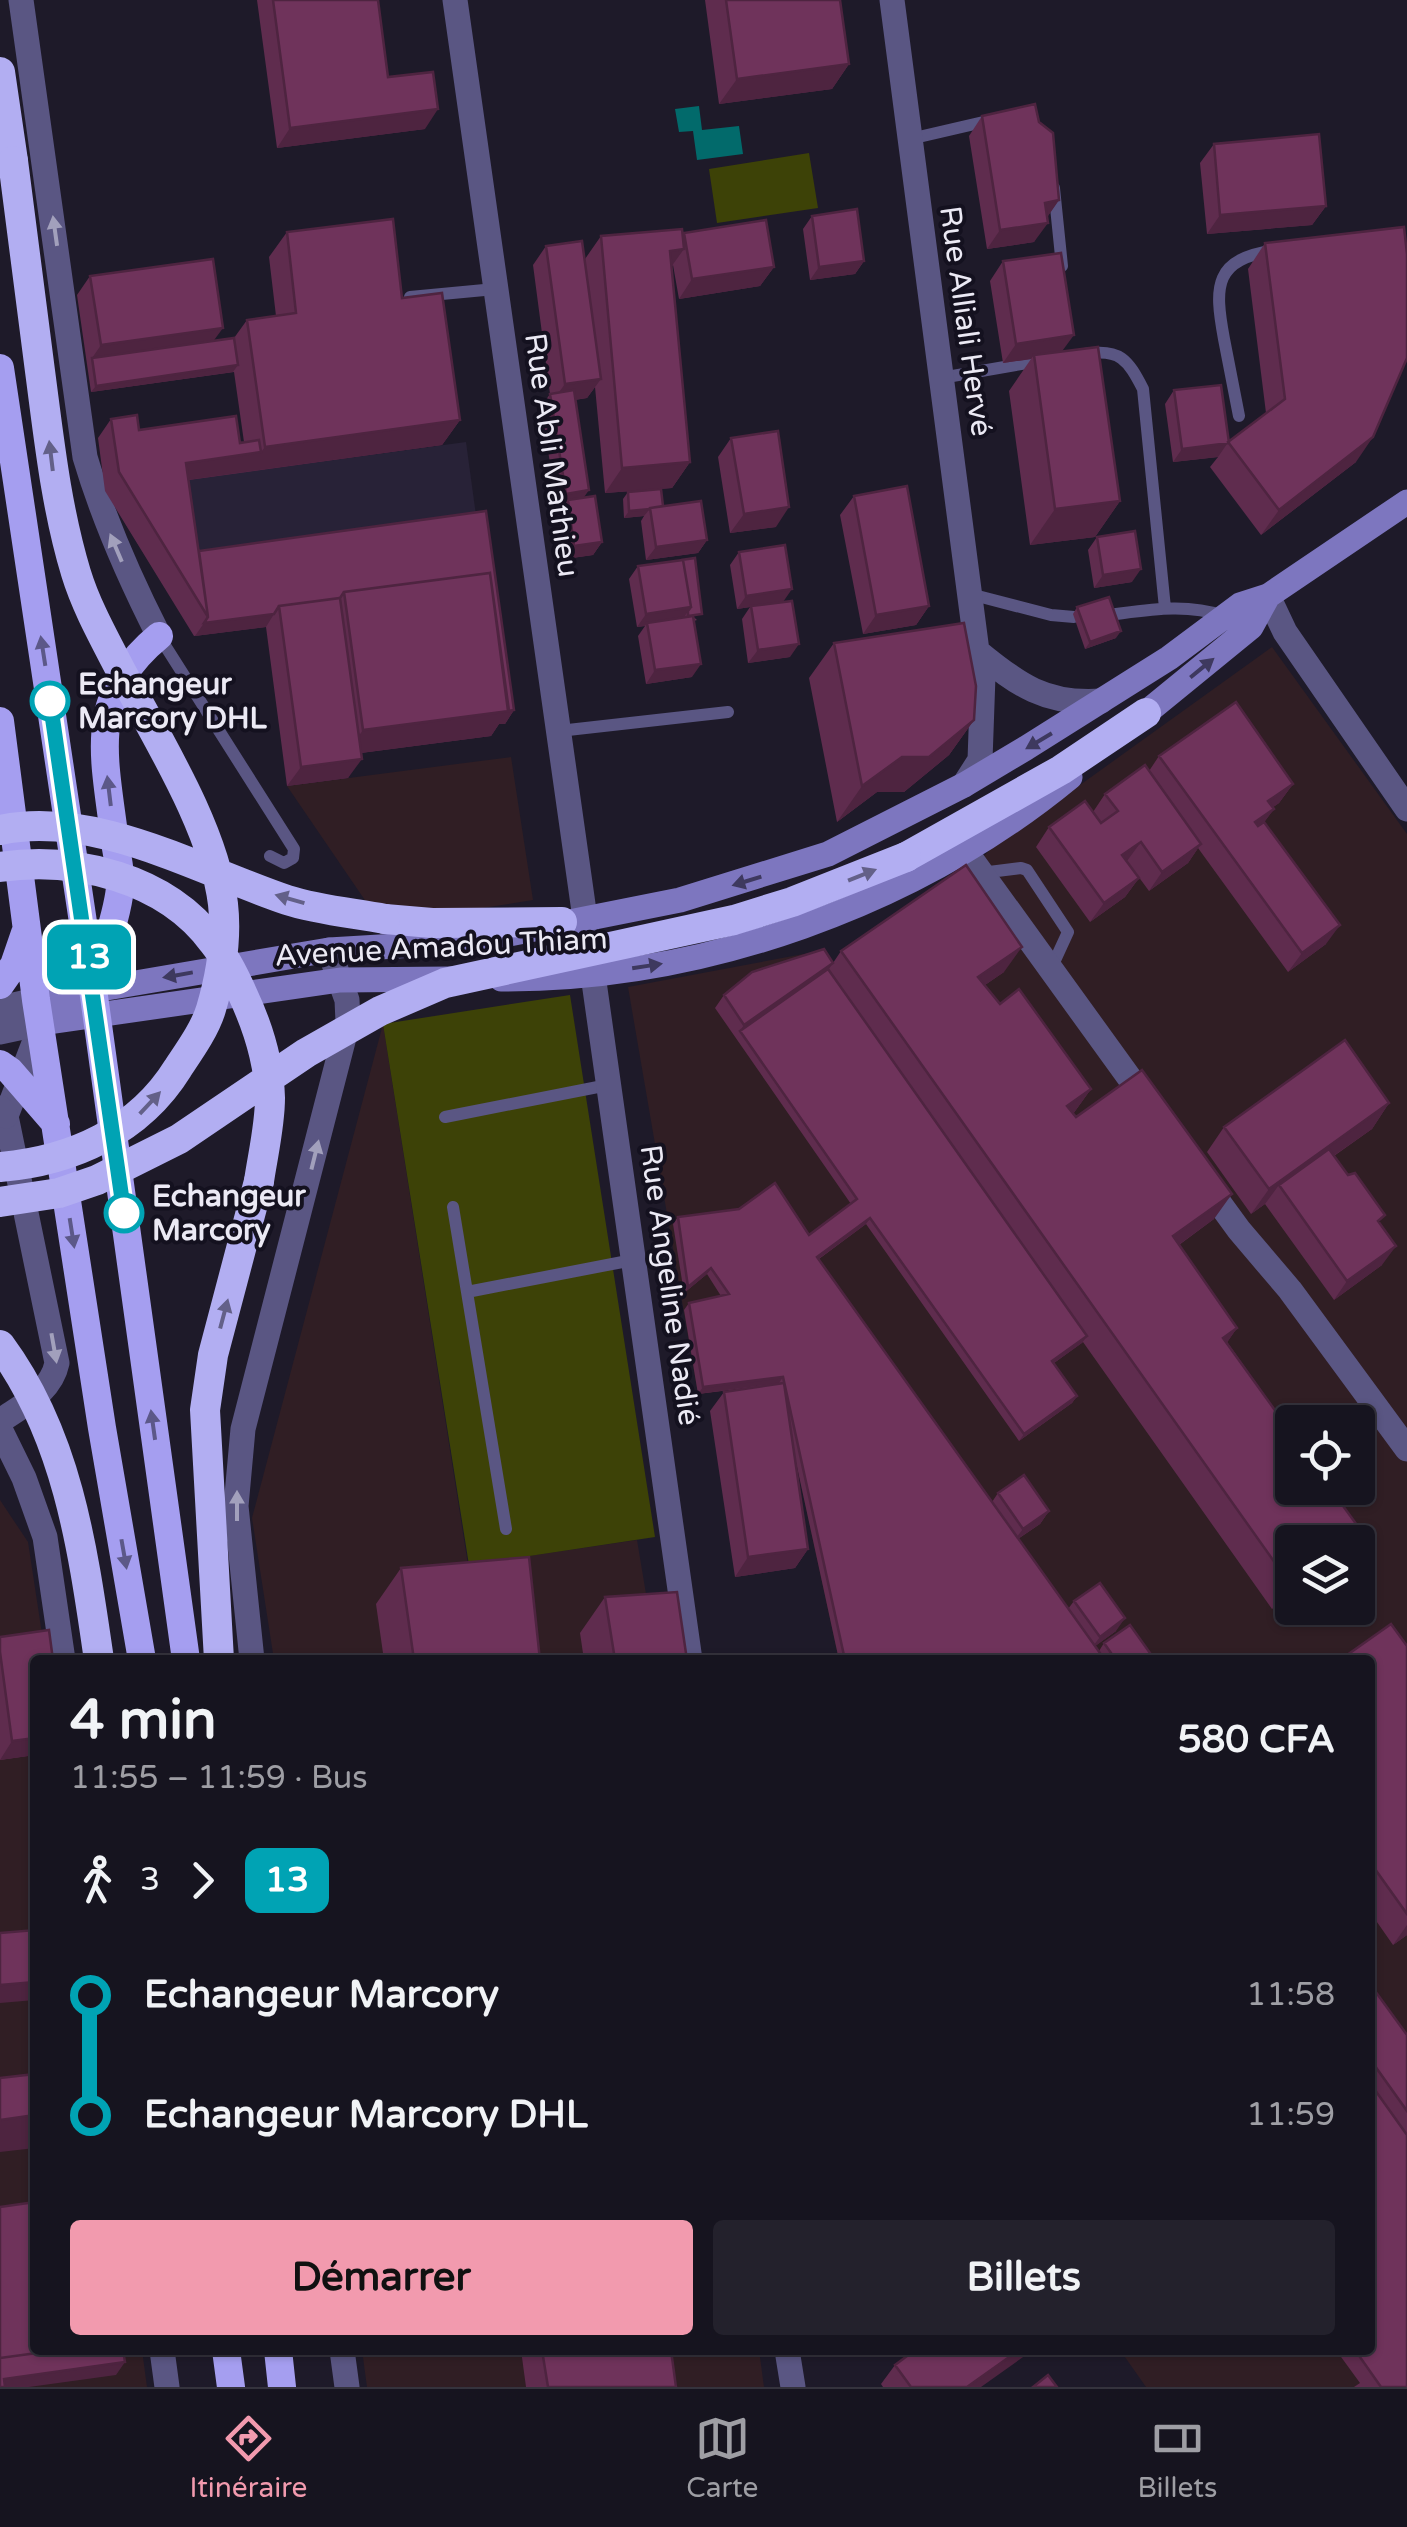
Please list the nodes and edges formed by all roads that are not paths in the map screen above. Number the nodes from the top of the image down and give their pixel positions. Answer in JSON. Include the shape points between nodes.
{"nodes":[{"id":1,"x":21,"y":0,"type":"edge"},
{"id":2,"x":455,"y":0,"type":"edge"},
{"id":3,"x":892,"y":0,"type":"edge"},
{"id":4,"x":0,"y":72,"type":"edge"},
{"id":5,"x":1012,"y":116,"type":"edge"},
{"id":6,"x":910,"y":139,"type":"junction"},
{"id":7,"x":1052,"y":177,"type":"edge"},
{"id":8,"x":1284,"y":249,"type":"edge"},
{"id":9,"x":1062,"y":266,"type":"edge"},
{"id":10,"x":495,"y":289,"type":"junction"},
{"id":11,"x":410,"y":297,"type":"edge"},
{"id":12,"x":0,"y":368,"type":"edge"},
{"id":13,"x":941,"y":378,"type":"junction"},
{"id":14,"x":1239,"y":416,"type":"dead end"},
{"id":15,"x":1407,"y":502,"type":"edge"},
{"id":16,"x":970,"y":594,"type":"junction"},
{"id":17,"x":1268,"y":596,"type":"junction"},
{"id":18,"x":1165,"y":608,"type":"junction"},
{"id":19,"x":1109,"y":616,"type":"edge"},
{"id":20,"x":1224,"y":616,"type":"junction"},
{"id":21,"x":1074,"y":617,"type":"edge"},
{"id":22,"x":158,"y":636,"type":"junction"},
{"id":23,"x":977,"y":651,"type":"junction"},
{"id":24,"x":1101,"y":701,"type":"junction"},
{"id":25,"x":728,"y":712,"type":"dead end"},
{"id":26,"x":1146,"y":713,"type":"junction"},
{"id":27,"x":0,"y":721,"type":"edge"},
{"id":28,"x":559,"y":731,"type":"junction"},
{"id":29,"x":964,"y":784,"type":"junction"},
{"id":30,"x":1407,"y":809,"type":"edge"},
{"id":31,"x":0,"y":830,"type":"edge"},
{"id":32,"x":964,"y":849,"type":"junction"},
{"id":33,"x":270,"y":856,"type":"dead end"},
{"id":34,"x":0,"y":867,"type":"edge"},
{"id":35,"x":982,"y":873,"type":"junction"},
{"id":36,"x":680,"y":900,"type":"junction"},
{"id":37,"x":574,"y":920,"type":"junction"},
{"id":38,"x":28,"y":922,"type":"junction"},
{"id":39,"x":329,"y":950,"type":"junction"},
{"id":40,"x":686,"y":960,"type":"junction"},
{"id":41,"x":1051,"y":969,"type":"junction"},
{"id":42,"x":592,"y":975,"type":"junction"},
{"id":43,"x":340,"y":980,"type":"junction"},
{"id":44,"x":0,"y":984,"type":"edge"},
{"id":45,"x":95,"y":1002,"type":"junction"},
{"id":46,"x":0,"y":1008,"type":"edge"},
{"id":47,"x":39,"y":1011,"type":"junction"},
{"id":48,"x":0,"y":1032,"type":"edge"},
{"id":49,"x":10,"y":1073,"type":"edge"},
{"id":50,"x":608,"y":1085,"type":"junction"},
{"id":51,"x":3,"y":1112,"type":"edge"},
{"id":52,"x":446,"y":1116,"type":"dead end"},
{"id":53,"x":1162,"y":1123,"type":"edge"},
{"id":54,"x":56,"y":1124,"type":"junction"},
{"id":55,"x":0,"y":1167,"type":"edge"},
{"id":56,"x":1195,"y":1169,"type":"edge"},
{"id":57,"x":0,"y":1202,"type":"edge"},
{"id":58,"x":453,"y":1207,"type":"dead end"},
{"id":59,"x":633,"y":1260,"type":"junction"},
{"id":60,"x":467,"y":1292,"type":"junction"},
{"id":61,"x":0,"y":1345,"type":"edge"},
{"id":62,"x":0,"y":1421,"type":"edge"},
{"id":63,"x":0,"y":1429,"type":"edge"},
{"id":64,"x":1407,"y":1449,"type":"edge"},
{"id":65,"x":506,"y":1529,"type":"dead end"},
{"id":66,"x":62,"y":1655,"type":"edge"},
{"id":67,"x":99,"y":1655,"type":"edge"},
{"id":68,"x":141,"y":1655,"type":"edge"},
{"id":69,"x":185,"y":1655,"type":"edge"},
{"id":70,"x":220,"y":1655,"type":"edge"},
{"id":71,"x":251,"y":1655,"type":"edge"},
{"id":72,"x":689,"y":1655,"type":"edge"},
{"id":73,"x":163,"y":2355,"type":"edge"},
{"id":74,"x":227,"y":2355,"type":"edge"},
{"id":75,"x":279,"y":2355,"type":"edge"},
{"id":76,"x":343,"y":2355,"type":"edge"},
{"id":77,"x":788,"y":2355,"type":"edge"},
{"id":78,"x":166,"y":2387,"type":"edge"},
{"id":79,"x":231,"y":2387,"type":"edge"},
{"id":80,"x":282,"y":2387,"type":"edge"},
{"id":81,"x":347,"y":2387,"type":"edge"},
{"id":82,"x":792,"y":2387,"type":"edge"}],
"edges":[{"from":22,"to":1,"type":"street","one_way":true,"via":[[114,544],[85,457]]},
{"from":2,"to":10,"type":"street","name":"Rue Abli Mathieu"},
{"from":3,"to":6,"type":"street","name":"Rue Alliali Hervé"},
{"from":55,"to":4,"type":"highway","one_way":true,"bridge":true,"via":[[70,1154],[140,1114],[170,1081],[210,1012],[224,951],[224,905],[214,861],[76,575],[54,479]]},
{"from":5,"to":6,"type":"lane"},
{"from":6,"to":13,"type":"street","name":"Rue Alliali Hervé"},
{"from":7,"to":9,"type":"lane"},
{"from":8,"to":14,"type":"lane","via":[[1248,254],[1224,275],[1216,295]]},
{"from":10,"to":11,"type":"lane"},
{"from":10,"to":28,"type":"street","name":"Rue Abli Mathieu"},
{"from":45,"to":12,"type":"highway","one_way":true},
{"from":13,"to":16,"type":"street","name":"Rue Alliali Hervé"},
{"from":13,"to":18,"type":"lane","via":[[1105,351],[1129,362],[1143,389]]},
{"from":15,"to":17,"type":"main road","name":"Avenue Amadou Thiam"},
{"from":16,"to":21,"type":"lane"},
{"from":16,"to":23,"type":"street","name":"Rue Alliali Hervé"},
{"from":17,"to":20,"type":"main road","name":"Avenue Amadou Thiam"},
{"from":26,"to":17,"type":"main road","name":"Avenue Amadou Thiam","one_way":true,"via":[[1251,626]]},
{"from":17,"to":30,"type":"street","via":[[1285,632]]},
{"from":18,"to":19,"type":"lane"},
{"from":18,"to":20,"type":"lane"},
{"from":20,"to":24,"type":"main road","name":"Avenue Amadou Thiam"},
{"from":22,"to":33,"type":"lane","via":[[294,849],[284,863]]},
{"from":45,"to":22,"type":"highway","one_way":true,"via":[[121,886],[104,744],[108,712],[119,678]]},
{"from":23,"to":24,"type":"street","via":[[1018,684],[1046,696]]},
{"from":23,"to":29,"type":"street","name":"Rue Alliali Hervé","via":[[983,676],[980,760]]},
{"from":24,"to":29,"type":"main road","name":"Avenue Amadou Thiam","one_way":true},
{"from":25,"to":28,"type":"lane"},
{"from":26,"to":32,"type":"main road","name":"Avenue Amadou Thiam","via":[[1056,788]]},
{"from":57,"to":26,"type":"highway","one_way":true,"bridge":true,"via":[[58,1194],[97,1180],[180,1139],[380,1011],[445,983],[734,920],[906,857],[1061,770]]},
{"from":27,"to":38,"type":"highway"},
{"from":28,"to":37,"type":"street","name":"Rue Abli Mathieu"},
{"from":29,"to":36,"type":"main road","name":"Avenue Amadou Thiam","one_way":true,"via":[[828,854]]},
{"from":37,"to":31,"type":"highway","one_way":true,"bridge":true,"via":[[385,920],[292,902],[95,829]]},
{"from":32,"to":35,"type":"street"},
{"from":32,"to":40,"type":"main road","name":"Avenue Amadou Thiam","via":[[839,912]]},
{"from":70,"to":34,"type":"highway","one_way":true,"bridge":true,"via":[[205,1410],[265,1146],[270,1098],[264,1050],[212,939],[176,905],[139,883],[66,866]]},
{"from":35,"to":41,"type":"street"},
{"from":35,"to":41,"type":"lane","via":[[1027,870],[1068,932]]},
{"from":36,"to":37,"type":"main road","name":"Avenue Amadou Thiam"},
{"from":36,"to":40,"type":"lane"},
{"from":37,"to":39,"type":"main road","name":"Avenue Amadou Thiam","via":[[462,941]]},
{"from":37,"to":42,"type":"street","name":"Rue Angeline Nadié"},
{"from":38,"to":44,"type":"highway"},
{"from":38,"to":47,"type":"highway"},
{"from":39,"to":43,"type":"street"},
{"from":39,"to":45,"type":"main road","name":"Avenue Amadou Thiam","one_way":true},
{"from":42,"to":40,"type":"main road","name":"Avenue Amadou Thiam","one_way":true},
{"from":41,"to":53,"type":"street"},
{"from":42,"to":43,"type":"main road","name":"Avenue Amadou Thiam"},
{"from":42,"to":50,"type":"street","name":"Rue Angeline Nadié"},
{"from":43,"to":45,"type":"main road","name":"Avenue Amadou Thiam"},
{"from":71,"to":43,"type":"street","one_way":true,"via":[[236,1506],[244,1428],[348,1022]]},
{"from":45,"to":47,"type":"main road","name":"Avenue Amadou Thiam"},
{"from":69,"to":45,"type":"highway","one_way":true},
{"from":46,"to":47,"type":"street"},
{"from":47,"to":48,"type":"street"},
{"from":47,"to":49,"type":"street"},
{"from":47,"to":54,"type":"highway"},
{"from":49,"to":51,"type":"street"},
{"from":49,"to":54,"type":"highway"},
{"from":50,"to":52,"type":"lane"},
{"from":50,"to":59,"type":"street","name":"Rue Angeline Nadié"},
{"from":51,"to":62,"type":"street","one_way":true,"via":[[57,1364],[54,1379]]},
{"from":54,"to":68,"type":"highway","one_way":true},
{"from":56,"to":64,"type":"street"},
{"from":58,"to":60,"type":"lane"},
{"from":59,"to":60,"type":"lane"},
{"from":59,"to":72,"type":"street","name":"Rue Angeline Nadié"},
{"from":60,"to":65,"type":"lane"},
{"from":61,"to":67,"type":"highway","bridge":true,"via":[[42,1414],[61,1463]]},
{"from":63,"to":66,"type":"street","via":[[45,1537]]},
{"from":73,"to":78,"type":"street"},
{"from":74,"to":79,"type":"highway"},
{"from":75,"to":80,"type":"highway"},
{"from":76,"to":81,"type":"street"},
{"from":77,"to":82,"type":"street"}]}
